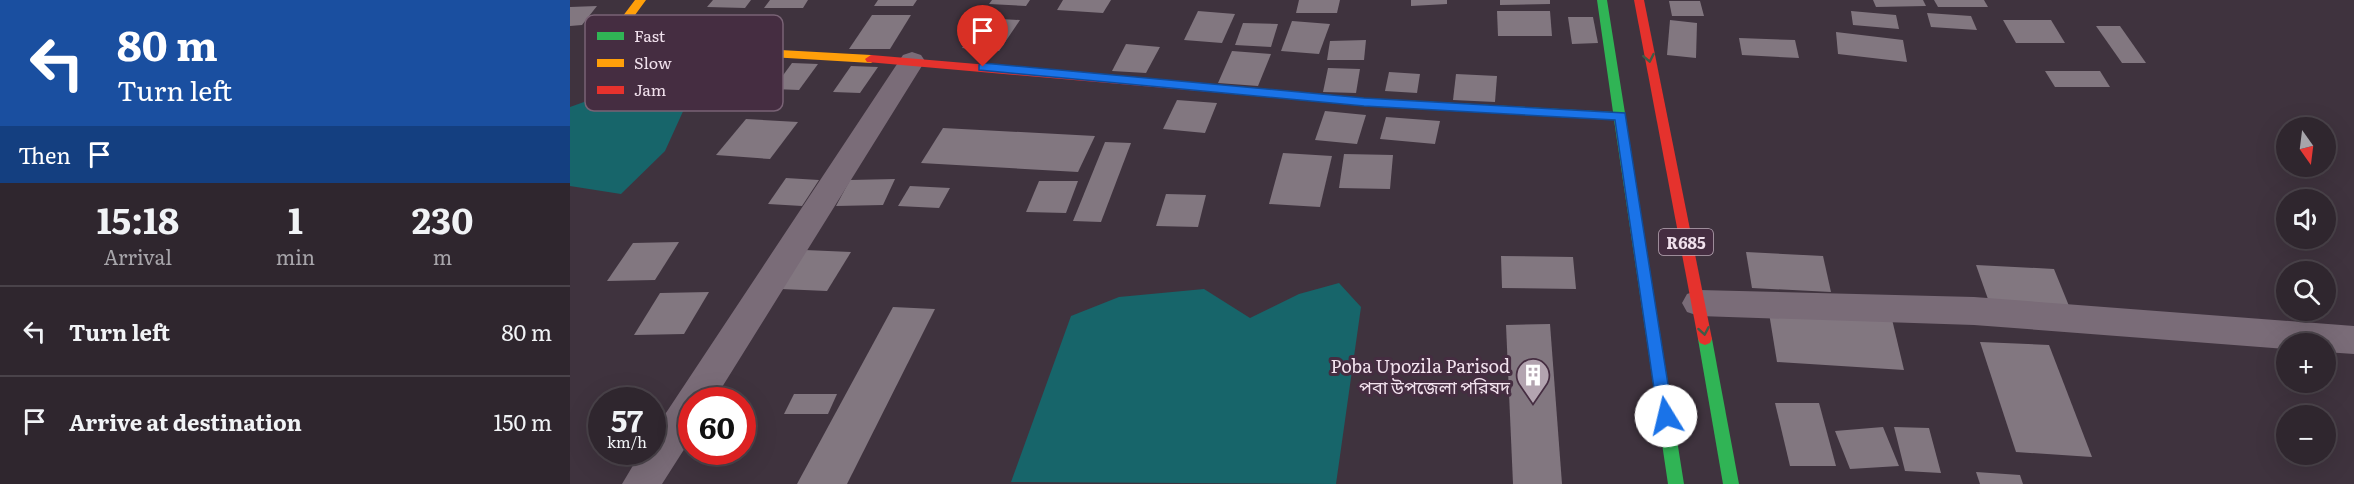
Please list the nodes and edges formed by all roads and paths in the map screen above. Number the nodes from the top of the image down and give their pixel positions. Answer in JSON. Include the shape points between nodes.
{"nodes":[{"id":1,"x":641,"y":0,"type":"edge"},
{"id":2,"x":1602,"y":0,"type":"edge"},
{"id":3,"x":1639,"y":0,"type":"edge"},
{"id":4,"x":630,"y":15,"type":"edge"},
{"id":5,"x":783,"y":54,"type":"edge"},
{"id":6,"x":912,"y":61,"type":"junction"},
{"id":7,"x":1620,"y":116,"type":"junction"},
{"id":8,"x":1699,"y":303,"type":"junction"},
{"id":9,"x":2354,"y":340,"type":"edge"},
{"id":10,"x":702,"y":387,"type":"edge"},
{"id":11,"x":678,"y":427,"type":"edge"},
{"id":12,"x":641,"y":484,"type":"edge"},
{"id":13,"x":1676,"y":484,"type":"edge"},
{"id":14,"x":1731,"y":484,"type":"edge"}],
"edges":[{"from":1,"to":4,"type":"main road"},
{"from":2,"to":7,"type":"main road","number":"R685"},
{"from":3,"to":8,"type":"main road","number":"R685","one_way":true},
{"from":5,"to":6,"type":"main road"},
{"from":6,"to":7,"type":"main road","via":[[1364,102]]},
{"from":6,"to":10,"type":"street"},
{"from":7,"to":13,"type":"main road","number":"R685"},
{"from":8,"to":9,"type":"street","via":[[1974,311]]},
{"from":8,"to":14,"type":"main road","number":"R685","one_way":true},
{"from":11,"to":12,"type":"street"}]}
